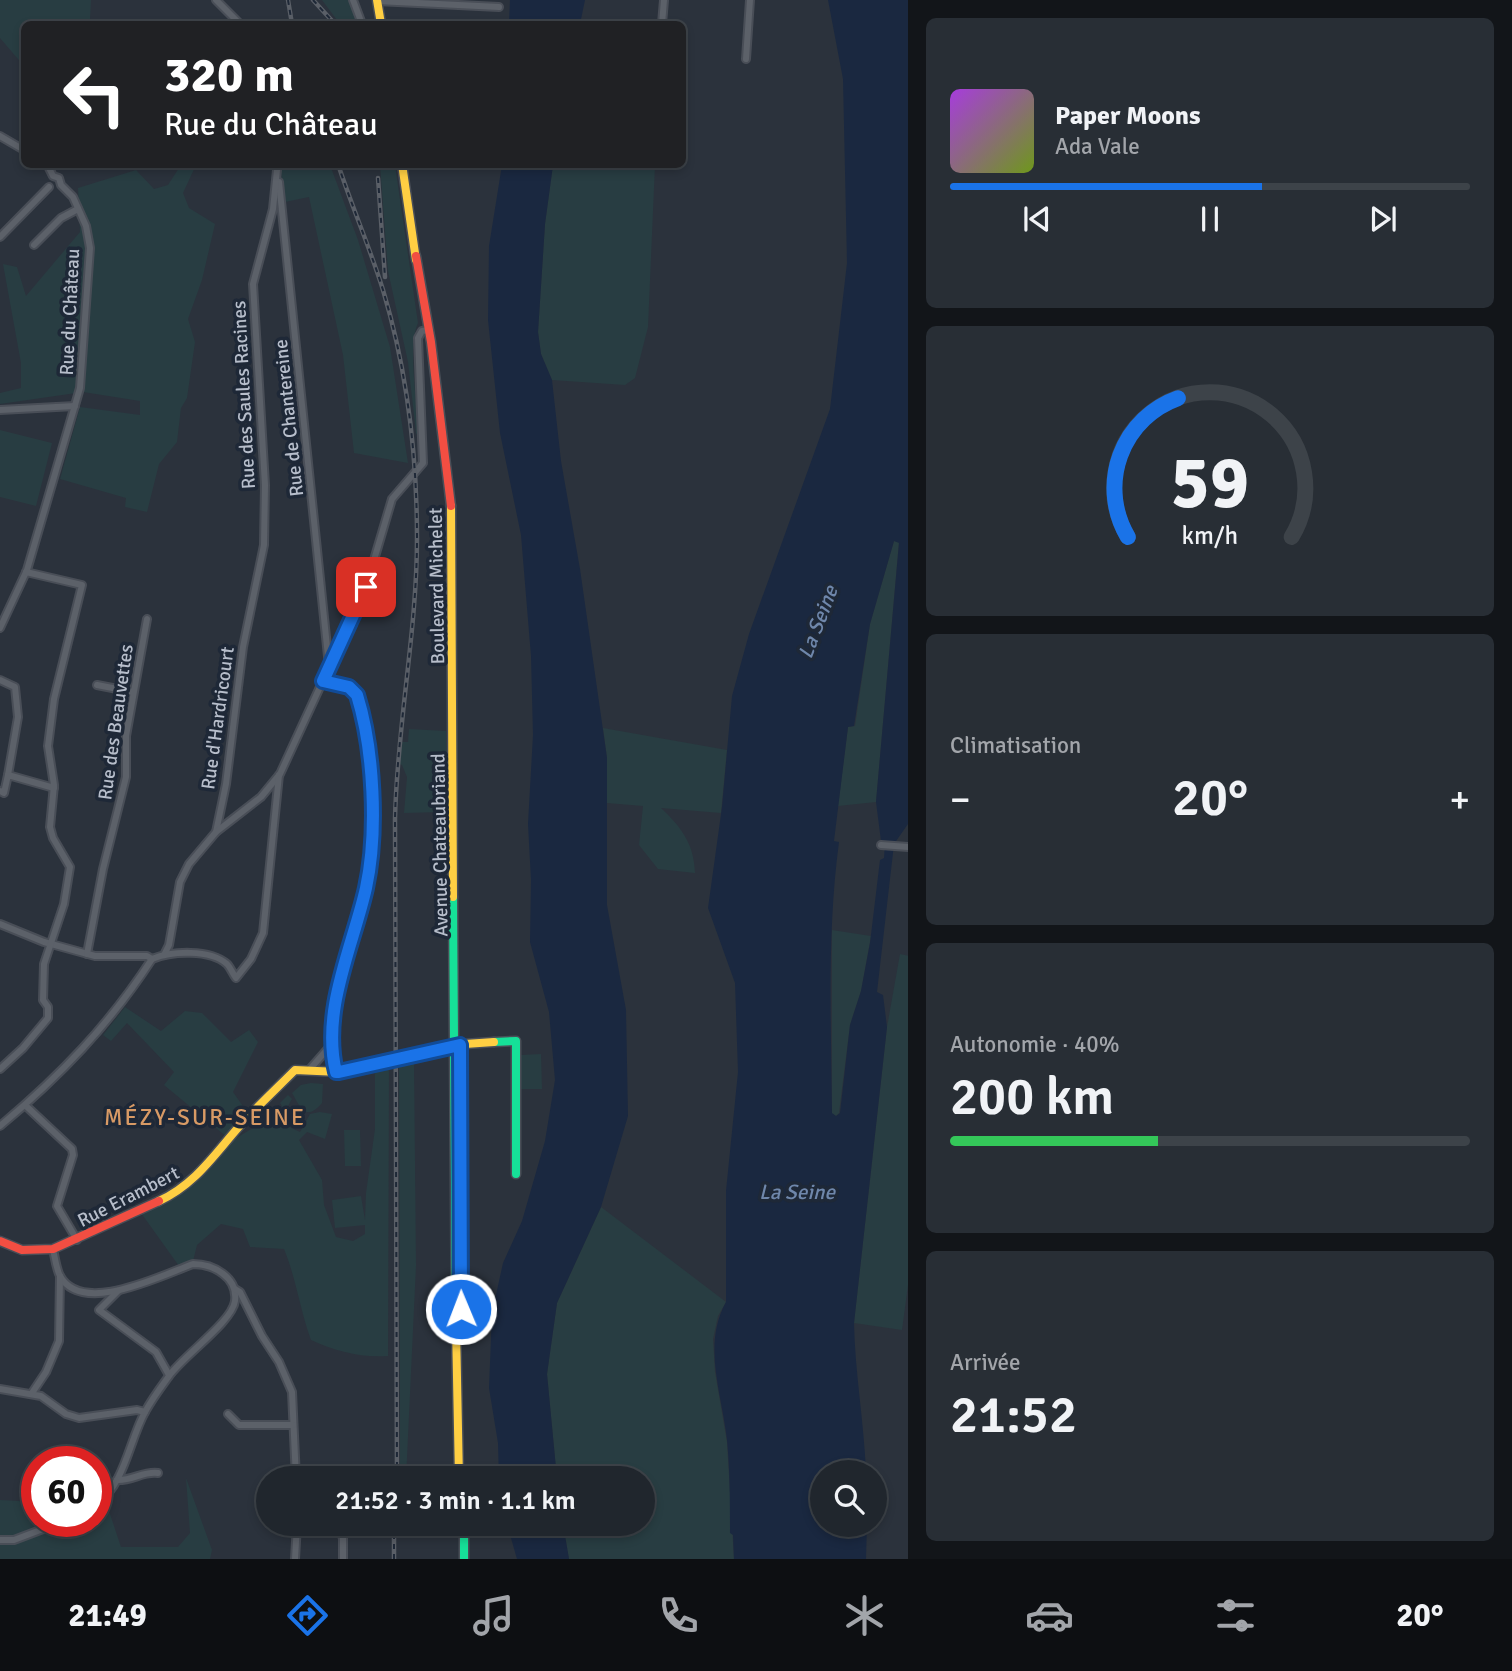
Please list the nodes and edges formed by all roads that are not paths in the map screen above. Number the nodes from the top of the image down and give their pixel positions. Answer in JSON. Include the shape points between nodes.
{"nodes":[{"id":1,"x":216,"y":0,"type":"edge"},
{"id":2,"x":353,"y":0,"type":"edge"},
{"id":3,"x":664,"y":0,"type":"edge"},
{"id":4,"x":750,"y":0,"type":"edge"},
{"id":5,"x":377,"y":1,"type":"edge"},
{"id":6,"x":499,"y":7,"type":"dead end"},
{"id":7,"x":237,"y":21,"type":"edge"},
{"id":8,"x":361,"y":21,"type":"edge"},
{"id":9,"x":380,"y":21,"type":"edge"},
{"id":10,"x":662,"y":21,"type":"edge"},
{"id":11,"x":746,"y":59,"type":"dead end"},
{"id":12,"x":0,"y":136,"type":"edge"},
{"id":13,"x":21,"y":148,"type":"edge"},
{"id":14,"x":49,"y":168,"type":"edge"},
{"id":15,"x":277,"y":168,"type":"edge"},
{"id":16,"x":277,"y":168,"type":"edge"},
{"id":17,"x":403,"y":168,"type":"edge"},
{"id":18,"x":53,"y":176,"type":"junction"},
{"id":19,"x":61,"y":185,"type":"junction"},
{"id":20,"x":50,"y":187,"type":"junction"},
{"id":21,"x":78,"y":209,"type":"junction"},
{"id":22,"x":0,"y":237,"type":"edge"},
{"id":23,"x":34,"y":245,"type":"dead end"},
{"id":24,"x":427,"y":330,"type":"junction"},
{"id":25,"x":75,"y":406,"type":"junction"},
{"id":26,"x":0,"y":410,"type":"edge"},
{"id":27,"x":26,"y":571,"type":"junction"},
{"id":28,"x":147,"y":619,"type":"dead end"},
{"id":29,"x":248,"y":620,"type":"joint"},
{"id":30,"x":0,"y":628,"type":"edge"},
{"id":31,"x":329,"y":668,"type":"junction"},
{"id":32,"x":0,"y":680,"type":"edge"},
{"id":33,"x":323,"y":681,"type":"junction"},
{"id":34,"x":97,"y":685,"type":"dead end"},
{"id":35,"x":133,"y":692,"type":"junction"},
{"id":36,"x":453,"y":731,"type":"joint"},
{"id":37,"x":279,"y":774,"type":"junction"},
{"id":38,"x":9,"y":775,"type":"junction"},
{"id":39,"x":54,"y":788,"type":"junction"},
{"id":40,"x":0,"y":792,"type":"edge"},
{"id":41,"x":218,"y":827,"type":"junction"},
{"id":42,"x":881,"y":845,"type":"dead end"},
{"id":43,"x":908,"y":847,"type":"edge"},
{"id":44,"x":0,"y":924,"type":"edge"},
{"id":45,"x":53,"y":944,"type":"junction"},
{"id":46,"x":87,"y":954,"type":"junction"},
{"id":47,"x":164,"y":955,"type":"junction"},
{"id":48,"x":152,"y":958,"type":"junction"},
{"id":49,"x":332,"y":1044,"type":"junction"},
{"id":50,"x":457,"y":1046,"type":"junction"},
{"id":51,"x":0,"y":1069,"type":"edge"},
{"id":52,"x":310,"y":1069,"type":"junction"},
{"id":53,"x":337,"y":1072,"type":"junction"},
{"id":54,"x":25,"y":1105,"type":"junction"},
{"id":55,"x":0,"y":1126,"type":"edge"},
{"id":56,"x":516,"y":1174,"type":"dead end"},
{"id":57,"x":77,"y":1240,"type":"junction"},
{"id":58,"x":0,"y":1241,"type":"edge"},
{"id":59,"x":52,"y":1249,"type":"junction"},
{"id":60,"x":60,"y":1276,"type":"junction"},
{"id":61,"x":235,"y":1289,"type":"junction"},
{"id":62,"x":118,"y":1291,"type":"junction"},
{"id":63,"x":169,"y":1375,"type":"junction"},
{"id":64,"x":0,"y":1389,"type":"edge"},
{"id":65,"x":32,"y":1393,"type":"junction"},
{"id":66,"x":145,"y":1412,"type":"junction"},
{"id":67,"x":228,"y":1414,"type":"dead end"},
{"id":68,"x":293,"y":1425,"type":"junction"},
{"id":69,"x":295,"y":1466,"type":"edge"},
{"id":70,"x":461,"y":1466,"type":"edge"},
{"id":71,"x":158,"y":1473,"type":"dead end"},
{"id":72,"x":117,"y":1480,"type":"junction"},
{"id":73,"x":112,"y":1487,"type":"edge"},
{"id":74,"x":296,"y":1536,"type":"edge"},
{"id":75,"x":342,"y":1536,"type":"edge"},
{"id":76,"x":462,"y":1536,"type":"edge"},
{"id":77,"x":22,"y":1537,"type":"edge"},
{"id":78,"x":0,"y":1540,"type":"edge"},
{"id":79,"x":295,"y":1559,"type":"edge"},
{"id":80,"x":343,"y":1559,"type":"edge"},
{"id":81,"x":462,"y":1559,"type":"edge"}],
"edges":[{"from":1,"to":7,"type":"street"},
{"from":2,"to":8,"type":"street"},
{"from":3,"to":10,"type":"street"},
{"from":4,"to":11,"type":"street"},
{"from":5,"to":6,"type":"street"},
{"from":5,"to":9,"type":"main road"},
{"from":12,"to":13,"type":"street"},
{"from":14,"to":18,"type":"street","name":"Rue du Château"},
{"from":15,"to":29,"type":"street","name":"Rue des Saules Racines","via":[[273,209],[253,284],[265,518]]},
{"from":16,"to":31,"type":"street","name":"Rue de Chantereine"},
{"from":17,"to":24,"type":"main road","name":"Boulevard Michelet"},
{"from":18,"to":19,"type":"street","name":"Rue du Château"},
{"from":18,"to":20,"type":"street","via":[[48,181]]},
{"from":19,"to":20,"type":"street"},
{"from":19,"to":21,"type":"street","name":"Rue du Château","via":[[72,194]]},
{"from":20,"to":22,"type":"street"},
{"from":21,"to":23,"type":"street","via":[[61,218]]},
{"from":21,"to":25,"type":"street","name":"Rue du Château","via":[[89,237],[90,268]]},
{"from":24,"to":31,"type":"street","via":[[419,335],[418,343],[424,459],[393,499],[369,579]]},
{"from":24,"to":36,"type":"main road","name":"Boulevard Michelet","via":[[451,498]]},
{"from":25,"to":26,"type":"street"},
{"from":25,"to":27,"type":"street","name":"Rue du Château"},
{"from":27,"to":30,"type":"street","name":"Rue du Château"},
{"from":27,"to":39,"type":"street","via":[[82,585],[54,699],[48,746]]},
{"from":28,"to":35,"type":"street","name":"Rue des Beauvettes"},
{"from":29,"to":41,"type":"street","name":"Rue d'Hardricourt"},
{"from":31,"to":33,"type":"street"},
{"from":32,"to":38,"type":"street","via":[[15,687],[18,717]]},
{"from":33,"to":37,"type":"street"},
{"from":33,"to":49,"type":"street","via":[[349,687],[357,695],[374,803],[366,887],[338,990]]},
{"from":34,"to":35,"type":"street"},
{"from":35,"to":46,"type":"street","name":"Rue des Beauvettes","via":[[126,777]]},
{"from":36,"to":50,"type":"main road","name":"Avenue Chateaubriand"},
{"from":37,"to":41,"type":"street","via":[[261,797]]},
{"from":37,"to":47,"type":"street","via":[[262,933],[251,959],[236,978],[226,964],[208,954]]},
{"from":38,"to":39,"type":"street"},
{"from":38,"to":40,"type":"street","via":[[4,793]]},
{"from":39,"to":45,"type":"street","via":[[50,827],[70,867]]},
{"from":41,"to":47,"type":"street","via":[[181,877]]},
{"from":42,"to":43,"type":"street"},
{"from":44,"to":45,"type":"street"},
{"from":45,"to":46,"type":"street"},
{"from":45,"to":51,"type":"street","via":[[44,964],[43,1000],[48,1018]]},
{"from":46,"to":48,"type":"street"},
{"from":47,"to":48,"type":"street"},
{"from":48,"to":54,"type":"street","via":[[102,1030]]},
{"from":49,"to":52,"type":"street"},
{"from":49,"to":53,"type":"street"},
{"from":50,"to":53,"type":"main road"},
{"from":50,"to":56,"type":"main road","via":[[516,1041]]},
{"from":50,"to":70,"type":"main road","name":"Avenue Chateaubriand"},
{"from":52,"to":53,"type":"main road"},
{"from":52,"to":57,"type":"main road","name":"Rue Erambert","via":[[295,1070],[201,1174],[179,1192]]},
{"from":54,"to":55,"type":"street"},
{"from":54,"to":57,"type":"street","via":[[72,1149],[57,1206]]},
{"from":57,"to":59,"type":"main road","name":"Rue Erambert"},
{"from":58,"to":59,"type":"main road","name":"Rue Erambert","via":[[22,1250]]},
{"from":59,"to":60,"type":"street"},
{"from":60,"to":62,"type":"street","via":[[73,1290],[87,1294]]},
{"from":60,"to":65,"type":"street","via":[[59,1341]]},
{"from":61,"to":62,"type":"street","via":[[222,1273],[206,1264],[193,1264]]},
{"from":61,"to":63,"type":"street","via":[[227,1319]]},
{"from":61,"to":68,"type":"street","via":[[292,1392]]},
{"from":62,"to":63,"type":"street","via":[[99,1310],[156,1352]]},
{"from":63,"to":66,"type":"street"},
{"from":64,"to":65,"type":"street"},
{"from":65,"to":66,"type":"street","via":[[79,1418]]},
{"from":66,"to":72,"type":"street"},
{"from":67,"to":68,"type":"street","via":[[239,1425]]},
{"from":68,"to":69,"type":"street"},
{"from":71,"to":72,"type":"street"},
{"from":72,"to":73,"type":"street"},
{"from":74,"to":79,"type":"street"},
{"from":75,"to":80,"type":"street"},
{"from":76,"to":81,"type":"main road"},
{"from":77,"to":78,"type":"street"}]}
